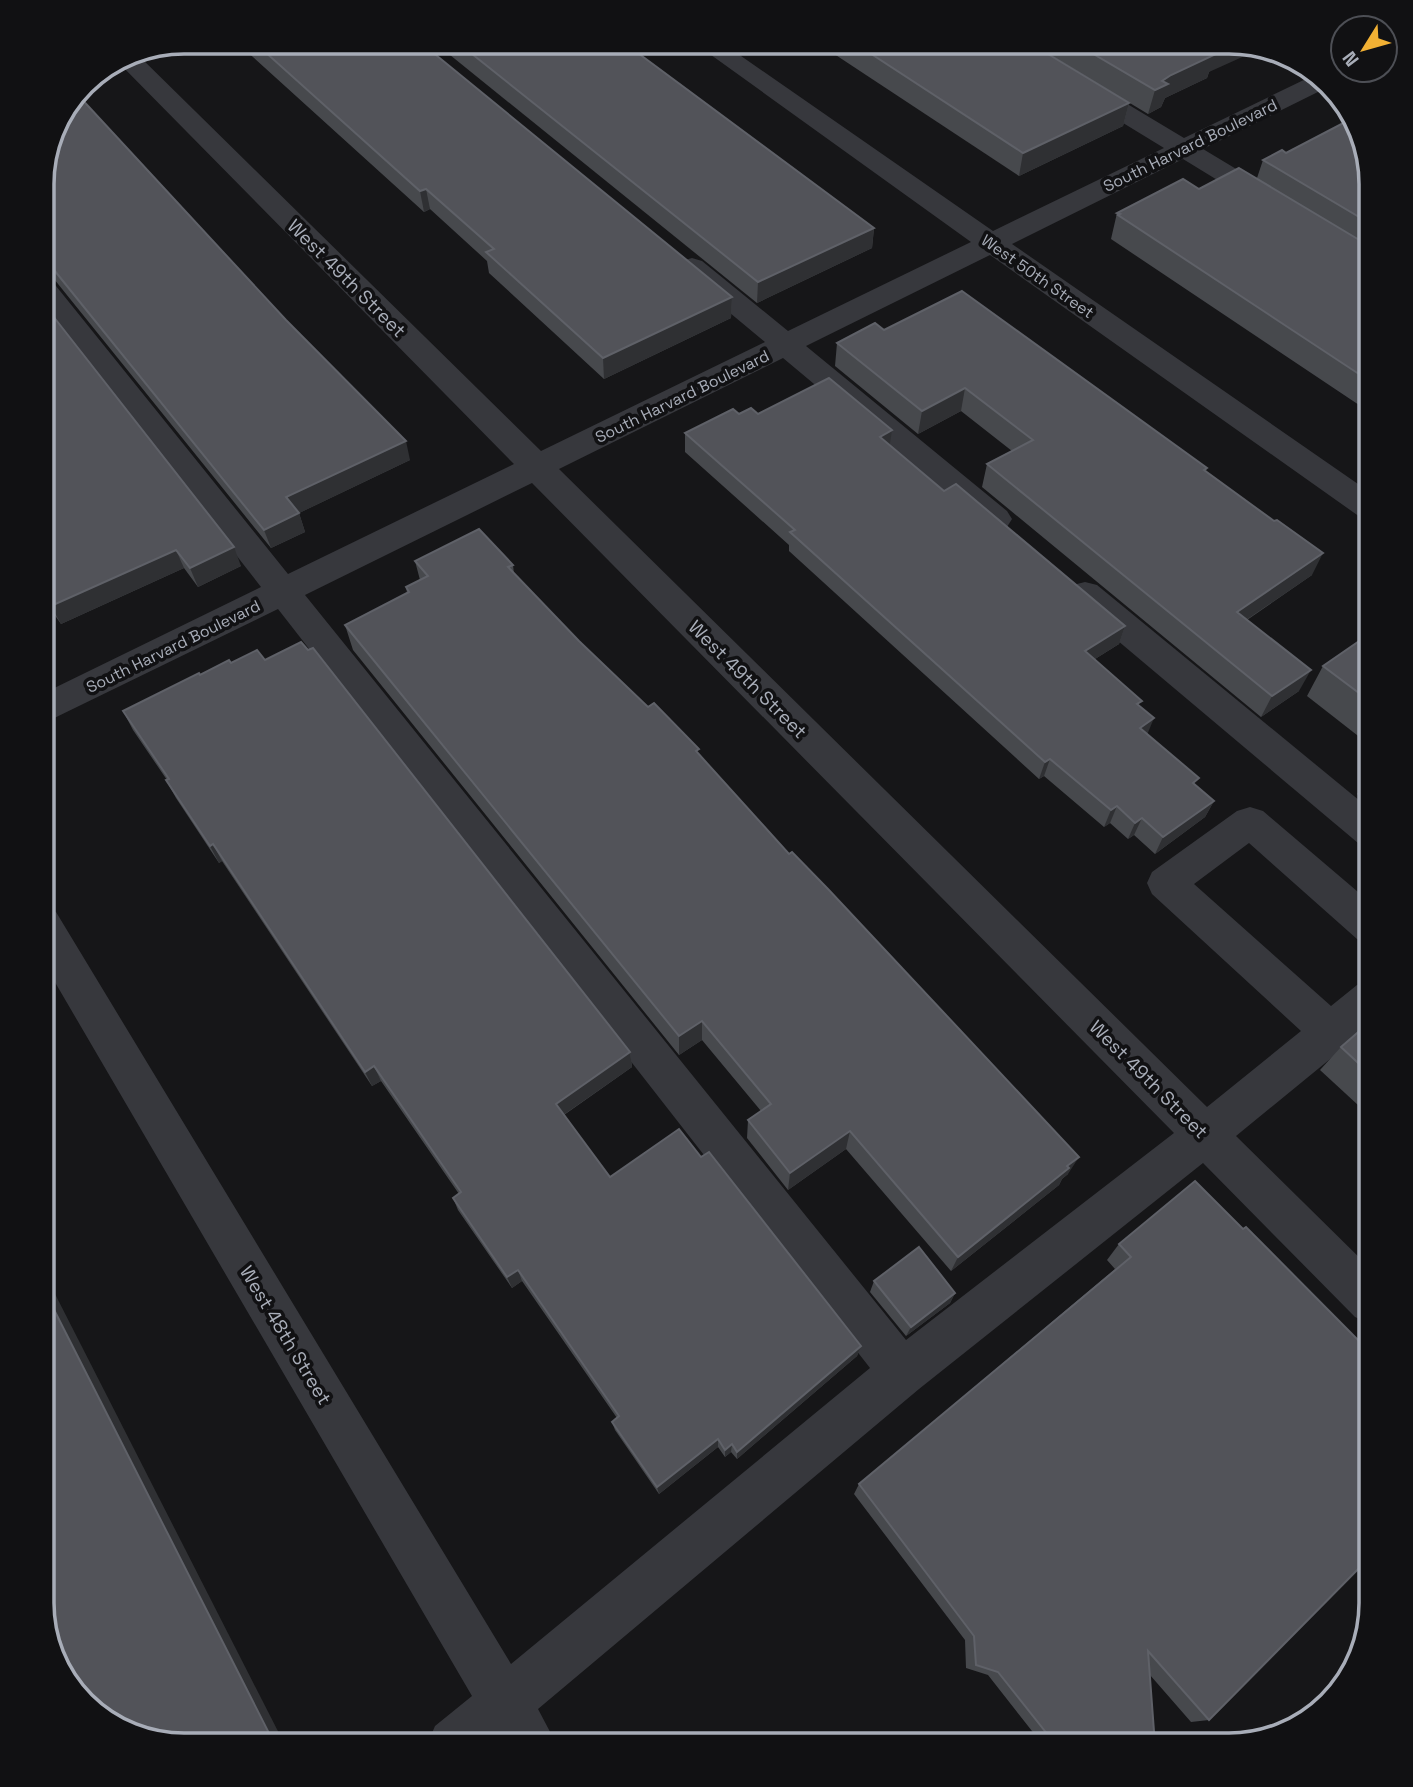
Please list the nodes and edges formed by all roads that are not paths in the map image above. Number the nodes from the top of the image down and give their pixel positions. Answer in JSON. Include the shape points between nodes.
{"nodes":[{"id":1,"x":724,"y":55,"type":"edge"},
{"id":2,"x":1029,"y":55,"type":"edge"},
{"id":3,"x":134,"y":65,"type":"edge"},
{"id":4,"x":1312,"y":85,"type":"edge"},
{"id":5,"x":1185,"y":148,"type":"junction"},
{"id":6,"x":1289,"y":212,"type":"edge"},
{"id":7,"x":992,"y":243,"type":"junction"},
{"id":8,"x":669,"y":249,"type":"edge"},
{"id":9,"x":55,"y":303,"type":"edge"},
{"id":10,"x":786,"y":344,"type":"junction"},
{"id":11,"x":536,"y":467,"type":"junction"},
{"id":12,"x":1359,"y":501,"type":"edge"},
{"id":13,"x":1020,"y":539,"type":"edge"},
{"id":14,"x":1063,"y":575,"type":"edge"},
{"id":15,"x":285,"y":590,"type":"junction"},
{"id":16,"x":55,"y":704,"type":"edge"},
{"id":17,"x":1359,"y":822,"type":"edge"},
{"id":18,"x":1359,"y":917,"type":"edge"},
{"id":19,"x":54,"y":945,"type":"edge"},
{"id":20,"x":1359,"y":1009,"type":"edge"},
{"id":21,"x":1332,"y":1033,"type":"junction"},
{"id":22,"x":1205,"y":1135,"type":"junction"},
{"id":23,"x":1359,"y":1289,"type":"edge"},
{"id":24,"x":902,"y":1372,"type":"junction"},
{"id":25,"x":517,"y":1724,"type":"edge"},
{"id":26,"x":490,"y":1733,"type":"edge"}],
"edges":[{"from":1,"to":7,"type":"street","name":"West 50th Street"},
{"from":2,"to":5,"type":"street"},
{"from":3,"to":11,"type":"street","name":"West 49th Street"},
{"from":4,"to":5,"type":"street","name":"South Harvard Boulevard"},
{"from":5,"to":6,"type":"street"},
{"from":5,"to":7,"type":"street","name":"South Harvard Boulevard"},
{"from":7,"to":10,"type":"street","name":"South Harvard Boulevard"},
{"from":7,"to":12,"type":"street","name":"West 50th Street"},
{"from":8,"to":10,"type":"street"},
{"from":9,"to":15,"type":"street"},
{"from":10,"to":11,"type":"street","name":"South Harvard Boulevard"},
{"from":10,"to":13,"type":"street"},
{"from":11,"to":15,"type":"street","name":"South Harvard Boulevard"},
{"from":11,"to":22,"type":"street","name":"West 49th Street"},
{"from":14,"to":17,"type":"street"},
{"from":15,"to":16,"type":"street","name":"South Harvard Boulevard"},
{"from":15,"to":24,"type":"street"},
{"from":18,"to":21,"type":"street","via":[[1250,822],[1166,883]]},
{"from":19,"to":25,"type":"street","name":"West 48th Street"},
{"from":20,"to":21,"type":"street"},
{"from":21,"to":22,"type":"street"},
{"from":22,"to":23,"type":"street","name":"West 49th Street"},
{"from":22,"to":24,"type":"street"},
{"from":24,"to":25,"type":"street"},
{"from":25,"to":26,"type":"street"}]}
